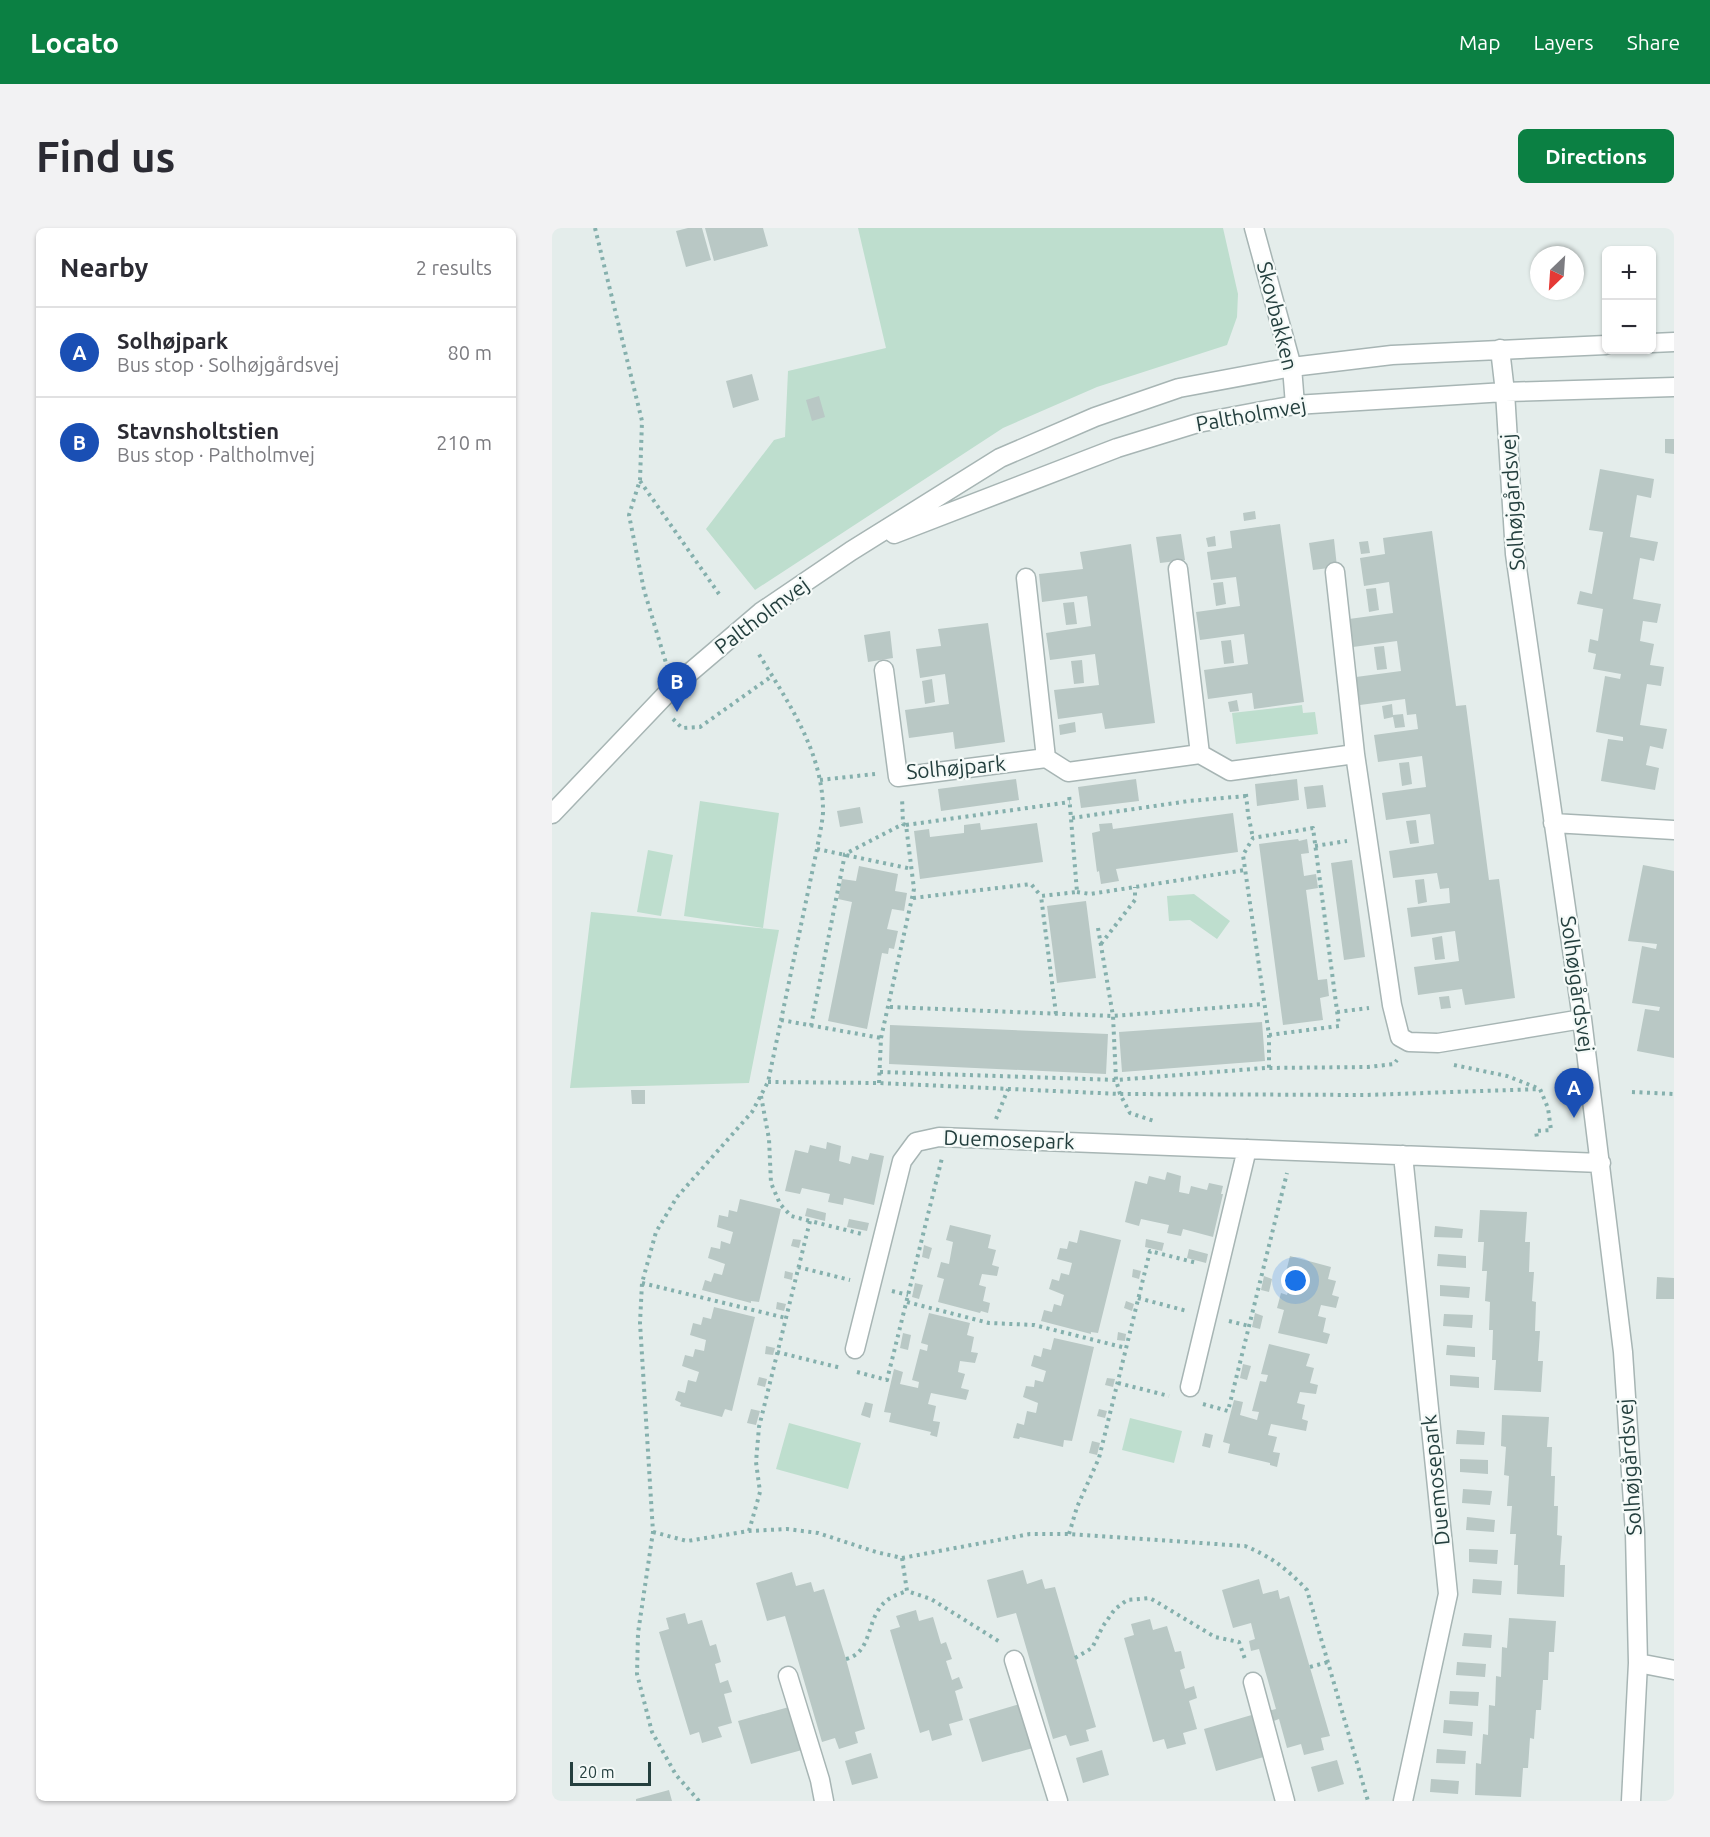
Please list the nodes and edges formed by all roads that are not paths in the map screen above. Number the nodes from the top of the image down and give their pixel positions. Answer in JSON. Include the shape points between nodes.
{"nodes":[{"id":1,"x":1254,"y":228,"type":"edge"},
{"id":2,"x":1674,"y":342,"type":"edge"},
{"id":3,"x":1656,"y":343,"type":"edge"},
{"id":4,"x":1602,"y":345,"type":"edge"},
{"id":5,"x":1500,"y":349,"type":"junction"},
{"id":6,"x":1292,"y":367,"type":"junction"},
{"id":7,"x":1674,"y":387,"type":"edge"},
{"id":8,"x":1505,"y":392,"type":"junction"},
{"id":9,"x":1295,"y":405,"type":"junction"},
{"id":10,"x":850,"y":551,"type":"junction"},
{"id":11,"x":1178,"y":569,"type":"dead end"},
{"id":12,"x":1335,"y":572,"type":"dead end"},
{"id":13,"x":1026,"y":578,"type":"dead end"},
{"id":14,"x":884,"y":670,"type":"dead end"},
{"id":15,"x":1200,"y":754,"type":"junction"},
{"id":16,"x":1355,"y":754,"type":"junction"},
{"id":17,"x":1046,"y":758,"type":"junction"},
{"id":18,"x":552,"y":814,"type":"edge"},
{"id":19,"x":1553,"y":822,"type":"junction"},
{"id":20,"x":1674,"y":830,"type":"edge"},
{"id":21,"x":1582,"y":1019,"type":"junction"},
{"id":22,"x":1247,"y":1149,"type":"junction"},
{"id":23,"x":1403,"y":1155,"type":"junction"},
{"id":24,"x":1601,"y":1163,"type":"junction"},
{"id":25,"x":855,"y":1349,"type":"dead end"},
{"id":26,"x":1192,"y":1394,"type":"road end"},
{"id":27,"x":1014,"y":1660,"type":"road end"},
{"id":28,"x":1638,"y":1663,"type":"junction"},
{"id":29,"x":1674,"y":1670,"type":"edge"},
{"id":30,"x":788,"y":1676,"type":"dead end"},
{"id":31,"x":1253,"y":1683,"type":"road end"},
{"id":32,"x":824,"y":1801,"type":"edge"},
{"id":33,"x":1058,"y":1801,"type":"edge"},
{"id":34,"x":1285,"y":1801,"type":"edge"},
{"id":35,"x":1403,"y":1801,"type":"edge"},
{"id":36,"x":1631,"y":1801,"type":"edge"}],
"edges":[{"from":1,"to":6,"type":"street","name":"Skovbakken"},
{"from":2,"to":3,"type":"street"},
{"from":4,"to":5,"type":"street","name":"Paltholmvej"},
{"from":5,"to":6,"type":"street","name":"Paltholmvej","via":[[1392,355]]},
{"from":5,"to":8,"type":"street","name":"Solhøjgårdsvej"},
{"from":6,"to":9,"type":"street","name":"Skovbakken"},
{"from":6,"to":10,"type":"street","name":"Paltholmvej","via":[[1179,388],[1095,417],[1000,458]]},
{"from":7,"to":8,"type":"street","name":"Paltholmvej"},
{"from":8,"to":9,"type":"street","name":"Paltholmvej"},
{"from":8,"to":19,"type":"street","name":"Solhøjgårdsvej","via":[[1515,554]]},
{"from":9,"to":10,"type":"street","name":"Paltholmvej","via":[[1198,423],[1116,448]]},
{"from":10,"to":18,"type":"street","name":"Paltholmvej","via":[[761,612],[673,687]]},
{"from":11,"to":15,"type":"street"},
{"from":12,"to":16,"type":"street"},
{"from":13,"to":17,"type":"street"},
{"from":14,"to":17,"type":"street","name":"Solhøjpark","via":[[898,777]]},
{"from":15,"to":16,"type":"street","via":[[1230,771]]},
{"from":15,"to":17,"type":"street","via":[[1068,772]]},
{"from":16,"to":21,"type":"street","via":[[1400,1037],[1409,1042],[1438,1043]]},
{"from":19,"to":20,"type":"street"},
{"from":19,"to":21,"type":"street","name":"Solhøjgårdsvej"},
{"from":21,"to":24,"type":"street","name":"Solhøjgårdsvej"},
{"from":22,"to":23,"type":"street","name":"Duemosepark"},
{"from":22,"to":25,"type":"street","name":"Duemosepark","via":[[939,1137],[916,1143],[902,1161]]},
{"from":22,"to":26,"type":"street"},
{"from":23,"to":24,"type":"street","name":"Duemosepark"},
{"from":23,"to":35,"type":"street","name":"Duemosepark","via":[[1448,1594]]},
{"from":24,"to":28,"type":"street","name":"Solhøjgårdsvej","via":[[1623,1352],[1635,1533]]},
{"from":27,"to":33,"type":"street"},
{"from":28,"to":29,"type":"street"},
{"from":28,"to":36,"type":"street","name":"Solhøjgårdsvej"},
{"from":30,"to":32,"type":"street"},
{"from":31,"to":34,"type":"street"}]}
